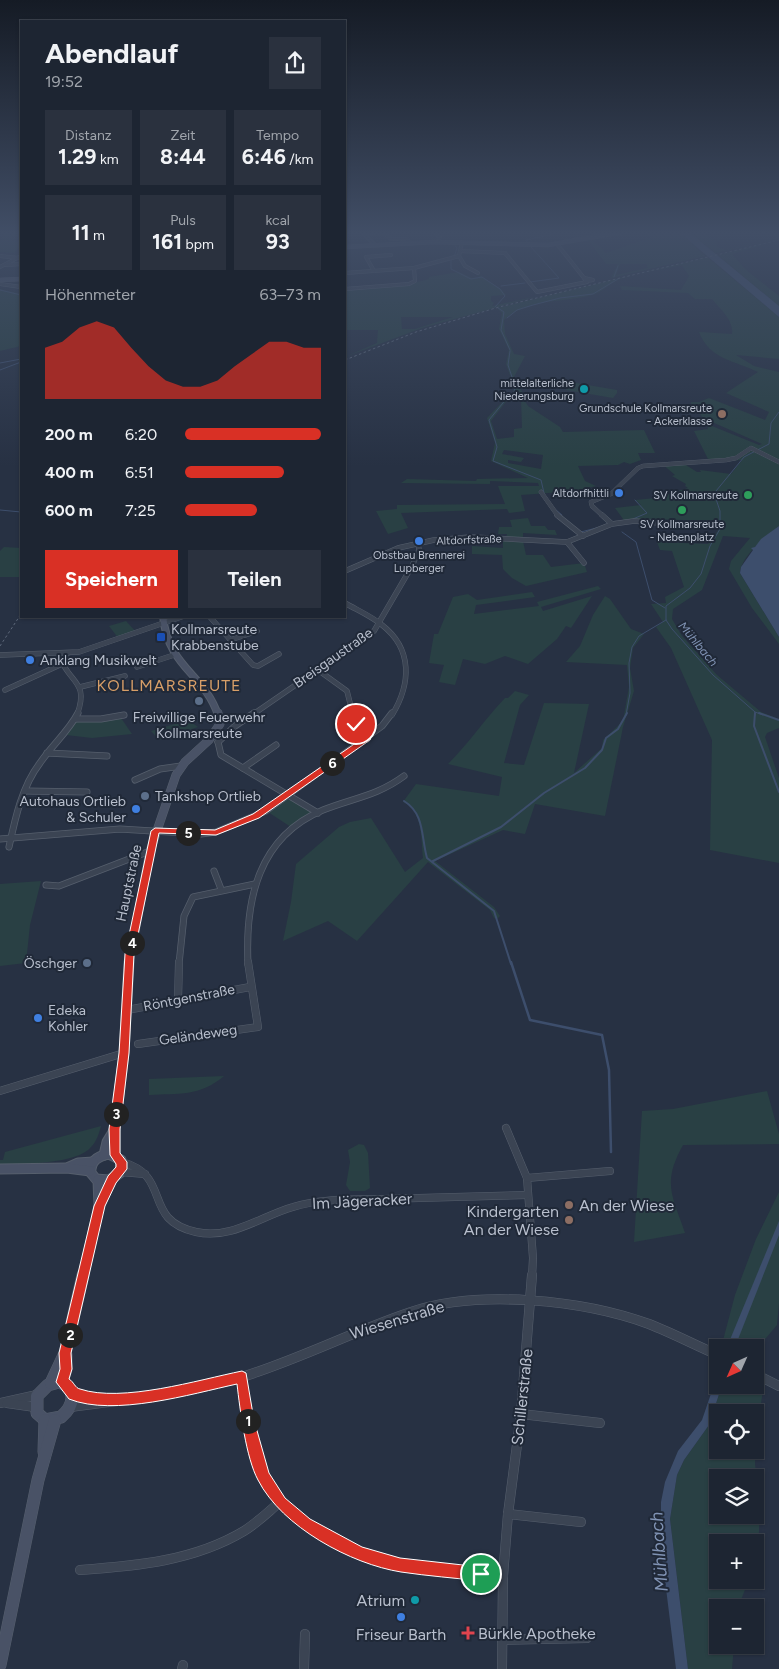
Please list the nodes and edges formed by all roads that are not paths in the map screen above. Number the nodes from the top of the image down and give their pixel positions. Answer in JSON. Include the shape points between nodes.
{"nodes":[{"id":1,"x":779,"y":462,"type":"edge"},
{"id":2,"x":541,"y":492,"type":"dead end"},
{"id":3,"x":660,"y":523,"type":"dead end"},
{"id":4,"x":612,"y":524,"type":"junction"},
{"id":5,"x":583,"y":536,"type":"junction"},
{"id":6,"x":568,"y":542,"type":"junction"},
{"id":7,"x":418,"y":543,"type":"junction"},
{"id":8,"x":584,"y":563,"type":"dead end"},
{"id":9,"x":346,"y":571,"type":"edge"},
{"id":10,"x":346,"y":604,"type":"edge"},
{"id":11,"x":163,"y":618,"type":"edge"},
{"id":12,"x":180,"y":618,"type":"edge"},
{"id":13,"x":211,"y":618,"type":"edge"},
{"id":14,"x":380,"y":623,"type":"junction"},
{"id":15,"x":164,"y":625,"type":"junction"},
{"id":16,"x":257,"y":630,"type":"dead end"},
{"id":17,"x":230,"y":640,"type":"junction"},
{"id":18,"x":67,"y":654,"type":"junction"},
{"id":19,"x":279,"y":654,"type":"dead end"},
{"id":20,"x":0,"y":655,"type":"edge"},
{"id":21,"x":174,"y":655,"type":"junction"},
{"id":22,"x":62,"y":664,"type":"junction"},
{"id":23,"x":137,"y":667,"type":"dead end"},
{"id":24,"x":318,"y":670,"type":"junction"},
{"id":25,"x":125,"y":676,"type":"dead end"},
{"id":26,"x":80,"y":687,"type":"junction"},
{"id":27,"x":5,"y":690,"type":"dead end"},
{"id":28,"x":124,"y":715,"type":"dead end"},
{"id":29,"x":76,"y":719,"type":"junction"},
{"id":30,"x":220,"y":724,"type":"junction"},
{"id":31,"x":235,"y":726,"type":"junction"},
{"id":32,"x":367,"y":739,"type":"junction"},
{"id":33,"x":209,"y":740,"type":"junction"},
{"id":34,"x":218,"y":742,"type":"junction"},
{"id":35,"x":276,"y":745,"type":"dead end"},
{"id":36,"x":47,"y":752,"type":"junction"},
{"id":37,"x":107,"y":756,"type":"dead end"},
{"id":38,"x":181,"y":766,"type":"junction"},
{"id":39,"x":243,"y":768,"type":"junction"},
{"id":40,"x":404,"y":776,"type":"dead end"},
{"id":41,"x":135,"y":780,"type":"dead end"},
{"id":42,"x":25,"y":791,"type":"junction"},
{"id":43,"x":87,"y":792,"type":"dead end"},
{"id":44,"x":288,"y":795,"type":"junction"},
{"id":45,"x":318,"y":813,"type":"junction"},
{"id":46,"x":155,"y":831,"type":"junction"},
{"id":47,"x":0,"y":838,"type":"edge"},
{"id":48,"x":11,"y":838,"type":"junction"},
{"id":49,"x":8,"y":847,"type":"dead end"},
{"id":50,"x":150,"y":851,"type":"junction"},
{"id":51,"x":214,"y":871,"type":"dead end"},
{"id":52,"x":255,"y":884,"type":"junction"},
{"id":53,"x":46,"y":886,"type":"dead end"},
{"id":54,"x":221,"y":889,"type":"junction"},
{"id":55,"x":250,"y":987,"type":"junction"},
{"id":56,"x":178,"y":1000,"type":"junction"},
{"id":57,"x":127,"y":1010,"type":"junction"},
{"id":58,"x":138,"y":1044,"type":"dead end"},
{"id":59,"x":124,"y":1053,"type":"junction"},
{"id":60,"x":0,"y":1091,"type":"edge"},
{"id":61,"x":506,"y":1128,"type":"dead end"},
{"id":62,"x":114,"y":1129,"type":"junction"},
{"id":63,"x":104,"y":1155,"type":"junction"},
{"id":64,"x":92,"y":1167,"type":"junction"},
{"id":65,"x":117,"y":1167,"type":"junction"},
{"id":66,"x":0,"y":1169,"type":"edge"},
{"id":67,"x":610,"y":1171,"type":"dead end"},
{"id":68,"x":528,"y":1178,"type":"junction"},
{"id":69,"x":98,"y":1180,"type":"junction"},
{"id":70,"x":526,"y":1195,"type":"junction"},
{"id":71,"x":99,"y":1206,"type":"junction"},
{"id":72,"x":531,"y":1300,"type":"junction"},
{"id":73,"x":709,"y":1351,"type":"edge"},
{"id":74,"x":242,"y":1377,"type":"junction"},
{"id":75,"x":764,"y":1378,"type":"edge"},
{"id":76,"x":57,"y":1383,"type":"junction"},
{"id":77,"x":779,"y":1386,"type":"edge"},
{"id":78,"x":74,"y":1394,"type":"junction"},
{"id":79,"x":38,"y":1395,"type":"junction"},
{"id":80,"x":108,"y":1400,"type":"junction"},
{"id":81,"x":3,"y":1403,"type":"edge"},
{"id":82,"x":35,"y":1407,"type":"junction"},
{"id":83,"x":71,"y":1407,"type":"junction"},
{"id":84,"x":521,"y":1414,"type":"junction"},
{"id":85,"x":50,"y":1420,"type":"junction"},
{"id":86,"x":600,"y":1423,"type":"dead end"},
{"id":87,"x":280,"y":1502,"type":"junction"},
{"id":88,"x":508,"y":1514,"type":"junction"},
{"id":89,"x":581,"y":1522,"type":"dead end"},
{"id":90,"x":80,"y":1570,"type":"dead end"},
{"id":91,"x":503,"y":1576,"type":"junction"},
{"id":92,"x":305,"y":1634,"type":"dead end"},
{"id":93,"x":587,"y":1638,"type":"dead end"},
{"id":94,"x":502,"y":1640,"type":"junction"},
{"id":95,"x":0,"y":1665,"type":"edge"},
{"id":96,"x":304,"y":1669,"type":"edge"},
{"id":97,"x":502,"y":1669,"type":"edge"}],
"edges":[{"from":1,"to":4,"type":"street","via":[[752,449],[726,460],[655,464],[639,468],[611,494],[591,502]]},
{"from":2,"to":5,"type":"street","via":[[551,507]]},
{"from":3,"to":4,"type":"street","name":"Altdorfstraße"},
{"from":4,"to":5,"type":"street","name":"Altdorfstraße"},
{"from":5,"to":6,"type":"street","name":"Altdorfstraße"},
{"from":6,"to":7,"type":"street","name":"Altdorfstraße","via":[[471,537]]},
{"from":6,"to":8,"type":"street"},
{"from":7,"to":9,"type":"street","name":"Altdorfstraße"},
{"from":7,"to":14,"type":"street","name":"Breisgaustraße","via":[[419,550],[412,566]]},
{"from":10,"to":14,"type":"street"},
{"from":11,"to":15,"type":"main road"},
{"from":12,"to":15,"type":"street"},
{"from":13,"to":17,"type":"street"},
{"from":14,"to":24,"type":"street","name":"Breisgaustraße","via":[[364,640]]},
{"from":14,"to":32,"type":"street","via":[[403,654],[407,667],[406,690],[394,714]]},
{"from":15,"to":18,"type":"street"},
{"from":15,"to":21,"type":"main road"},
{"from":16,"to":17,"type":"street"},
{"from":17,"to":19,"type":"street","via":[[256,666]]},
{"from":18,"to":20,"type":"street"},
{"from":18,"to":22,"type":"street","via":[[61,660]]},
{"from":21,"to":23,"type":"street"},
{"from":21,"to":30,"type":"main road","via":[[215,705]]},
{"from":22,"to":26,"type":"street"},
{"from":22,"to":27,"type":"street"},
{"from":24,"to":31,"type":"street","name":"Breisgaustraße"},
{"from":24,"to":32,"type":"street","via":[[347,692],[356,724]]},
{"from":25,"to":26,"type":"street"},
{"from":26,"to":29,"type":"street","via":[[81,701]]},
{"from":28,"to":29,"type":"street"},
{"from":29,"to":36,"type":"street"},
{"from":30,"to":31,"type":"street"},
{"from":30,"to":33,"type":"main road","name":"Hauptstraße"},
{"from":31,"to":34,"type":"street","name":"Breisgaustraße"},
{"from":32,"to":44,"type":"street"},
{"from":33,"to":34,"type":"street"},
{"from":33,"to":38,"type":"main road","name":"Hauptstraße"},
{"from":34,"to":39,"type":"street","via":[[221,754]]},
{"from":35,"to":39,"type":"street"},
{"from":36,"to":37,"type":"street"},
{"from":36,"to":42,"type":"street"},
{"from":38,"to":41,"type":"street","via":[[160,769]]},
{"from":38,"to":46,"type":"main road","name":"Hauptstraße"},
{"from":39,"to":44,"type":"street"},
{"from":40,"to":45,"type":"street","via":[[364,798]]},
{"from":42,"to":43,"type":"street"},
{"from":42,"to":48,"type":"street"},
{"from":44,"to":45,"type":"street"},
{"from":44,"to":46,"type":"street","via":[[256,816],[216,832]]},
{"from":45,"to":52,"type":"street","via":[[278,843],[264,862]]},
{"from":46,"to":48,"type":"street","via":[[103,830]]},
{"from":46,"to":50,"type":"main road","name":"Hauptstraße"},
{"from":47,"to":48,"type":"street"},
{"from":48,"to":49,"type":"street"},
{"from":50,"to":53,"type":"street","via":[[59,886]]},
{"from":50,"to":57,"type":"main road","name":"Hauptstraße","via":[[130,954]]},
{"from":51,"to":54,"type":"street"},
{"from":52,"to":54,"type":"street"},
{"from":52,"to":55,"type":"street","via":[[247,907]]},
{"from":54,"to":56,"type":"street","via":[[193,897],[187,902]]},
{"from":55,"to":56,"type":"street","name":"Röntgenstraße"},
{"from":55,"to":58,"type":"street","name":"Geländeweg","via":[[258,1026]]},
{"from":56,"to":57,"type":"street","name":"Röntgenstraße"},
{"from":57,"to":59,"type":"main road","name":"Hauptstraße"},
{"from":59,"to":60,"type":"street"},
{"from":59,"to":62,"type":"main road","name":"Hauptstraße"},
{"from":61,"to":68,"type":"street"},
{"from":62,"to":63,"type":"main road","name":"Hauptstraße"},
{"from":62,"to":65,"type":"main road","name":"Hauptstraße"},
{"from":63,"to":64,"type":"main road"},
{"from":63,"to":65,"type":"main road"},
{"from":64,"to":66,"type":"main road"},
{"from":64,"to":69,"type":"main road"},
{"from":65,"to":69,"type":"main road"},
{"from":65,"to":70,"type":"street","name":"Im Jägeracker","via":[[145,1174],[152,1180],[158,1204],[166,1216],[187,1230],[199,1233],[219,1234],[238,1230],[296,1205],[316,1201]]},
{"from":65,"to":71,"type":"main road"},
{"from":67,"to":68,"type":"street"},
{"from":68,"to":70,"type":"street","name":"Schillerstraße"},
{"from":69,"to":71,"type":"main road"},
{"from":70,"to":72,"type":"street","name":"Schillerstraße","via":[[533,1258]]},
{"from":71,"to":76,"type":"main road","via":[[65,1353],[66,1369]]},
{"from":72,"to":73,"type":"street","name":"Wiesenstraße","via":[[595,1310],[648,1324]]},
{"from":72,"to":74,"type":"street","name":"Wiesenstraße","via":[[465,1300],[425,1308],[333,1340]]},
{"from":72,"to":84,"type":"street","name":"Schillerstraße"},
{"from":74,"to":80,"type":"street","name":"Wiesenstraße","via":[[166,1394]]},
{"from":74,"to":87,"type":"street","via":[[258,1466]]},
{"from":75,"to":77,"type":"street"},
{"from":76,"to":78,"type":"main road","via":[[69,1386]]},
{"from":76,"to":79,"type":"main road"},
{"from":78,"to":80,"type":"street","name":"Wiesenstraße"},
{"from":78,"to":83,"type":"main road"},
{"from":79,"to":81,"type":"street"},
{"from":79,"to":82,"type":"main road"},
{"from":80,"to":83,"type":"street","name":"Wiesenstraße"},
{"from":81,"to":82,"type":"street"},
{"from":82,"to":85,"type":"main road","via":[[39,1416]]},
{"from":83,"to":85,"type":"main road","via":[[65,1415]]},
{"from":84,"to":86,"type":"street"},
{"from":84,"to":88,"type":"street","name":"Schillerstraße"},
{"from":85,"to":95,"type":"main road","via":[[52,1434],[44,1454]]},
{"from":87,"to":90,"type":"street","via":[[243,1531],[199,1551],[151,1564]]},
{"from":87,"to":91,"type":"street","via":[[321,1534],[360,1554],[400,1565]]},
{"from":88,"to":89,"type":"street"},
{"from":88,"to":91,"type":"street","name":"Schillerstraße"},
{"from":91,"to":94,"type":"street","name":"Schillerstraße"},
{"from":92,"to":96,"type":"street"},
{"from":93,"to":94,"type":"street"},
{"from":94,"to":97,"type":"street","name":"Schillerstraße"}]}
